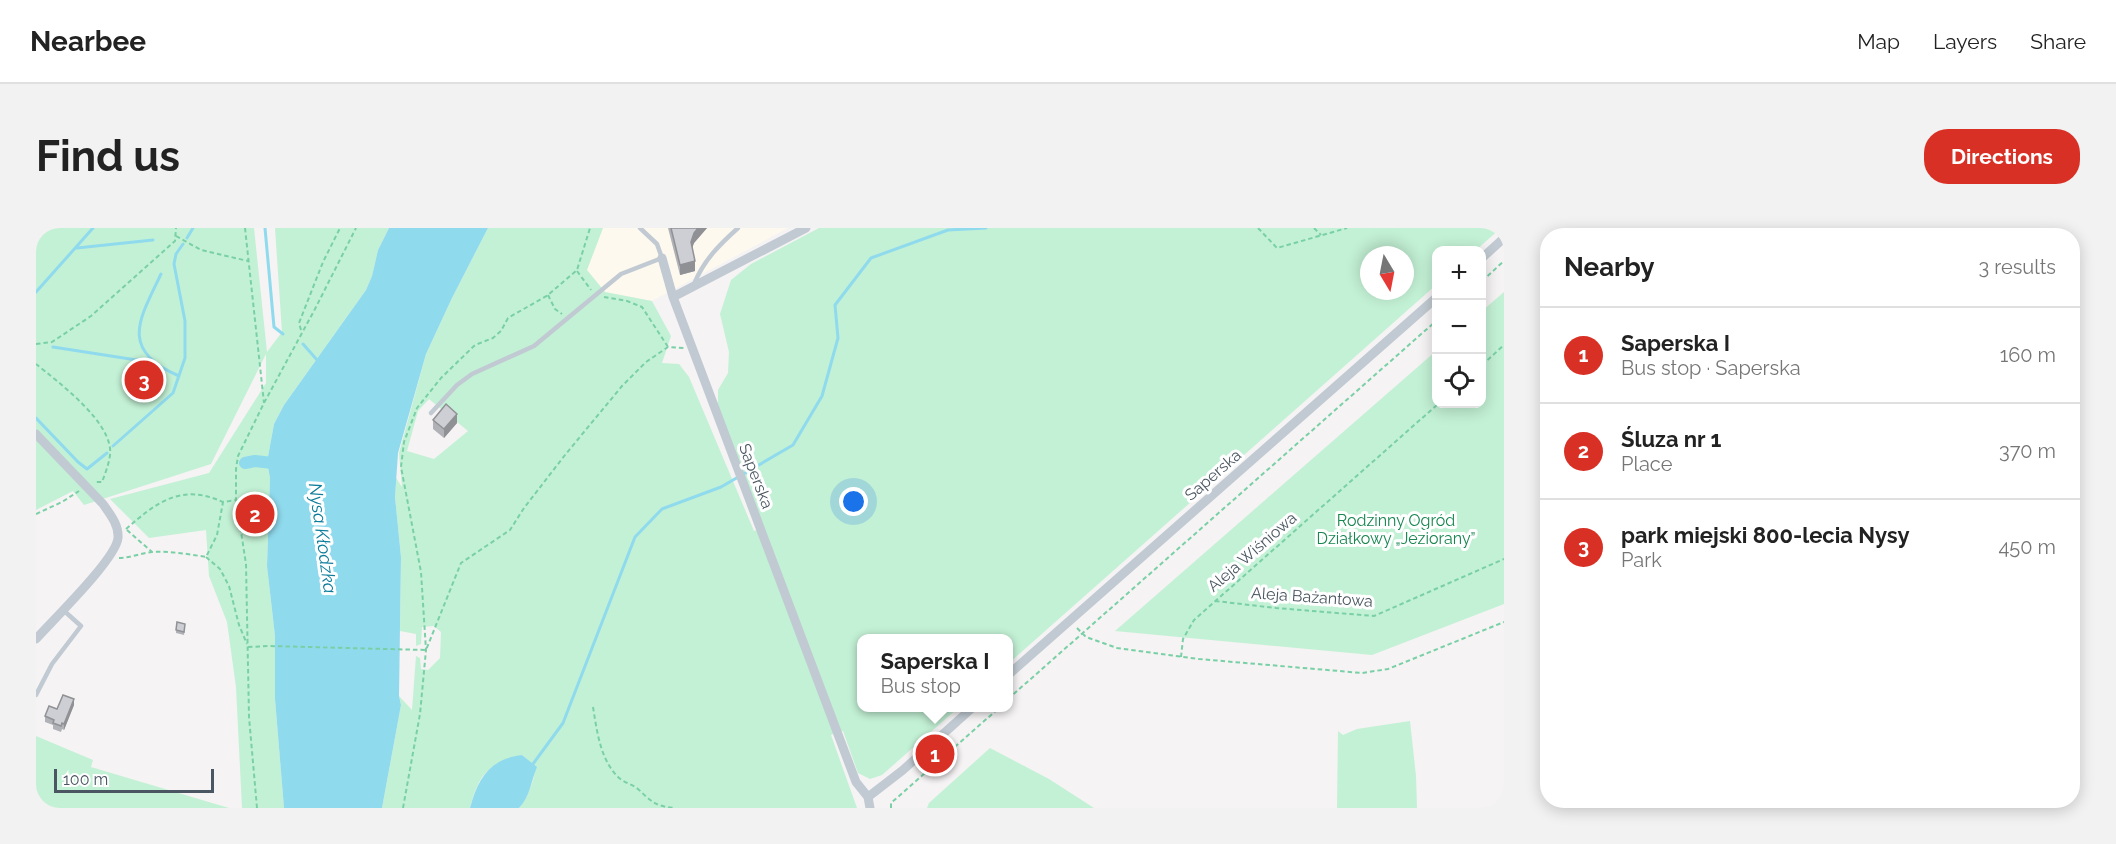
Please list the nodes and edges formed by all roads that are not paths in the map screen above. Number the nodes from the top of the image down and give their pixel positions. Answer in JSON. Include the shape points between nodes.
{"nodes":[{"id":1,"x":640,"y":228,"type":"edge"},
{"id":2,"x":738,"y":228,"type":"edge"},
{"id":3,"x":806,"y":228,"type":"edge"},
{"id":4,"x":1504,"y":238,"type":"edge"},
{"id":5,"x":1486,"y":254,"type":"edge"},
{"id":6,"x":662,"y":258,"type":"junction"},
{"id":7,"x":693,"y":287,"type":"junction"},
{"id":8,"x":673,"y":297,"type":"junction"},
{"id":9,"x":1435,"y":300,"type":"edge"},
{"id":10,"x":431,"y":413,"type":"dead end"},
{"id":11,"x":36,"y":434,"type":"edge"},
{"id":12,"x":62,"y":609,"type":"junction"},
{"id":13,"x":36,"y":639,"type":"edge"},
{"id":14,"x":1013,"y":671,"type":"edge"},
{"id":15,"x":36,"y":695,"type":"edge"},
{"id":16,"x":967,"y":712,"type":"edge"},
{"id":17,"x":868,"y":797,"type":"junction"},
{"id":18,"x":870,"y":808,"type":"edge"}],
"edges":[{"from":1,"to":6,"type":"lane","via":[[657,244]]},
{"from":2,"to":7,"type":"lane","via":[[710,255]]},
{"from":3,"to":7,"type":"street"},
{"from":4,"to":5,"type":"street"},
{"from":6,"to":8,"type":"street","name":"Saperska"},
{"from":6,"to":10,"type":"lane","via":[[621,274],[534,346],[472,374]]},
{"from":7,"to":8,"type":"street"},
{"from":8,"to":17,"type":"street","name":"Saperska","via":[[856,782]]},
{"from":9,"to":14,"type":"street","name":"Saperska"},
{"from":11,"to":12,"type":"street","via":[[122,529],[110,558]]},
{"from":12,"to":13,"type":"street"},
{"from":12,"to":15,"type":"lane","via":[[81,626],[52,664]]},
{"from":16,"to":17,"type":"street"},
{"from":17,"to":18,"type":"street","name":"Saperska"}]}
